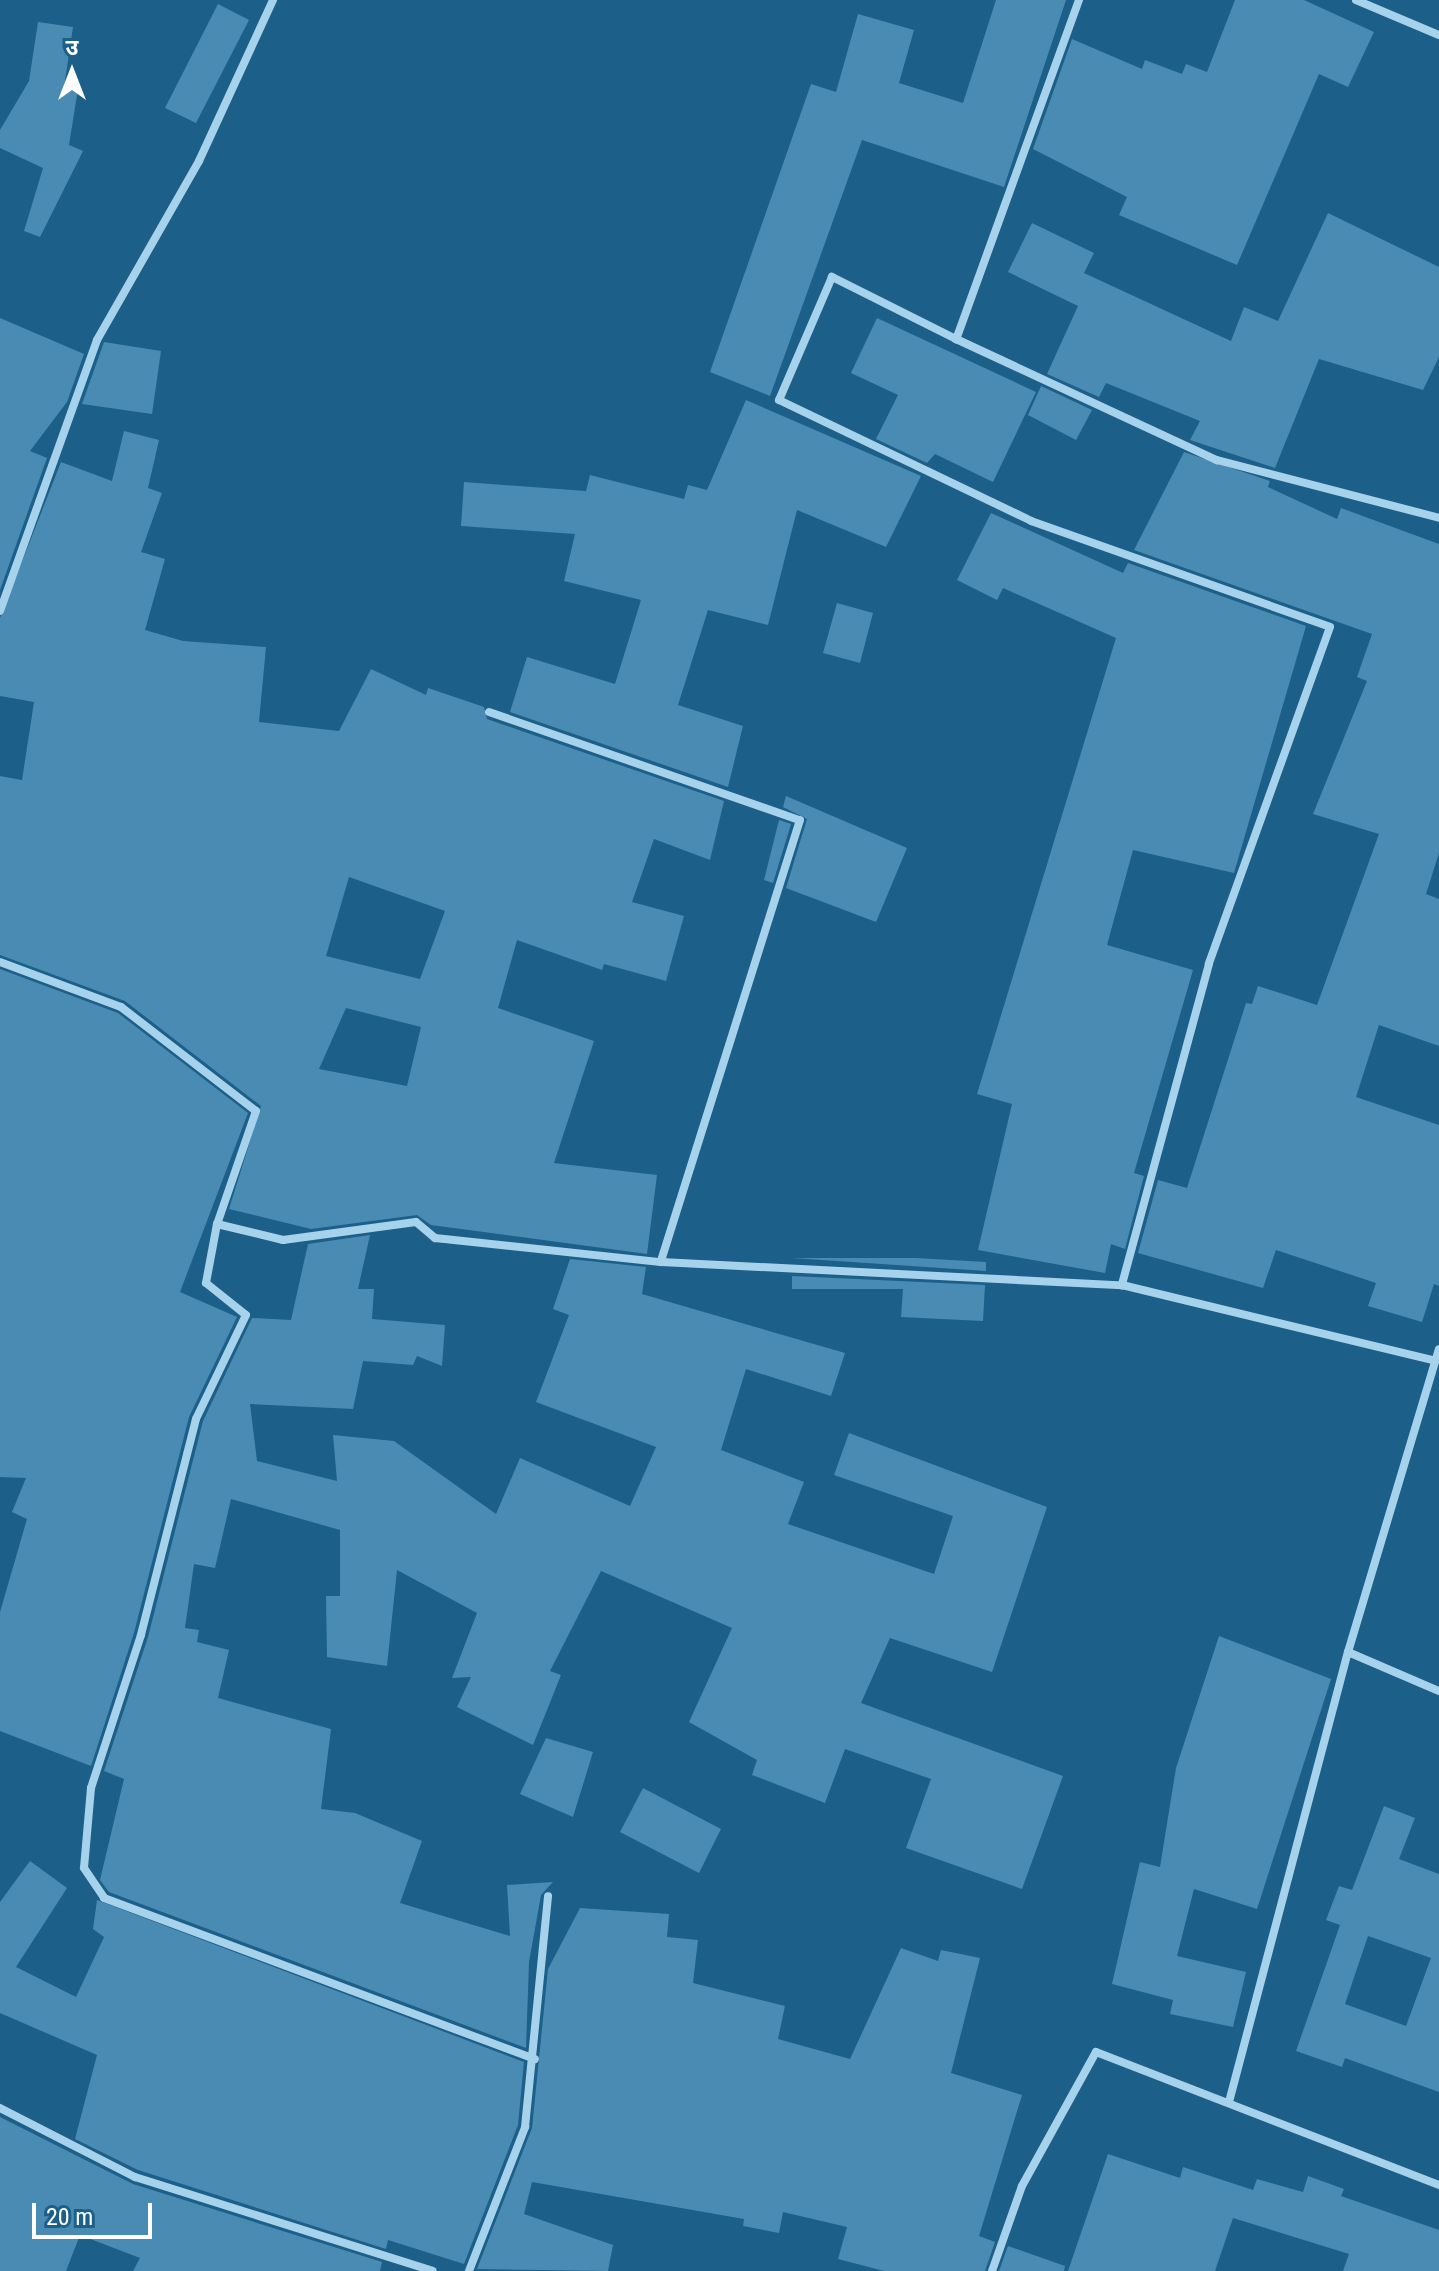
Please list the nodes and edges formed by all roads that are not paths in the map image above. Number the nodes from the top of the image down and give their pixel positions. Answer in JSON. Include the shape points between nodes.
{"nodes":[{"id":1,"x":273,"y":0,"type":"edge"},
{"id":2,"x":1079,"y":0,"type":"edge"},
{"id":3,"x":1356,"y":0,"type":"edge"},
{"id":4,"x":1439,"y":35,"type":"edge"},
{"id":5,"x":956,"y":339,"type":"junction"},
{"id":6,"x":1439,"y":518,"type":"edge"},
{"id":7,"x":0,"y":611,"type":"edge"},
{"id":8,"x":489,"y":712,"type":"dead end"},
{"id":9,"x":0,"y":962,"type":"edge"},
{"id":10,"x":217,"y":1224,"type":"junction"},
{"id":11,"x":661,"y":1262,"type":"junction"},
{"id":12,"x":1122,"y":1285,"type":"junction"},
{"id":13,"x":1439,"y":1349,"type":"edge"},
{"id":14,"x":1435,"y":1361,"type":"junction"},
{"id":15,"x":1348,"y":1652,"type":"junction"},
{"id":16,"x":1439,"y":1691,"type":"edge"},
{"id":17,"x":548,"y":1896,"type":"dead end"},
{"id":18,"x":535,"y":2059,"type":"junction"},
{"id":19,"x":1229,"y":2102,"type":"junction"},
{"id":20,"x":0,"y":2108,"type":"edge"},
{"id":21,"x":1439,"y":2185,"type":"edge"},
{"id":22,"x":433,"y":2271,"type":"edge"},
{"id":23,"x":469,"y":2271,"type":"edge"},
{"id":24,"x":992,"y":2271,"type":"edge"}],
"edges":[{"from":1,"to":7,"type":"street","via":[[199,161],[97,340]]},
{"from":2,"to":5,"type":"street"},
{"from":3,"to":4,"type":"street"},
{"from":5,"to":6,"type":"street","via":[[1217,460]]},
{"from":5,"to":12,"type":"street","via":[[832,277],[779,400],[1031,521],[1330,627],[1209,964]]},
{"from":8,"to":11,"type":"street","via":[[800,820]]},
{"from":9,"to":10,"type":"street","via":[[121,1007],[256,1111]]},
{"from":10,"to":11,"type":"street","via":[[283,1240],[416,1222],[435,1238]]},
{"from":10,"to":18,"type":"street","via":[[206,1283],[246,1315],[196,1419],[141,1635],[91,1788],[84,1868],[104,1898]]},
{"from":11,"to":12,"type":"street"},
{"from":12,"to":14,"type":"street"},
{"from":13,"to":14,"type":"street"},
{"from":14,"to":15,"type":"street"},
{"from":15,"to":16,"type":"street"},
{"from":15,"to":19,"type":"street"},
{"from":17,"to":18,"type":"street"},
{"from":18,"to":23,"type":"street","via":[[525,2127]]},
{"from":19,"to":21,"type":"street"},
{"from":19,"to":24,"type":"street","via":[[1096,2052],[1022,2186]]},
{"from":20,"to":22,"type":"street","via":[[135,2177]]}]}
